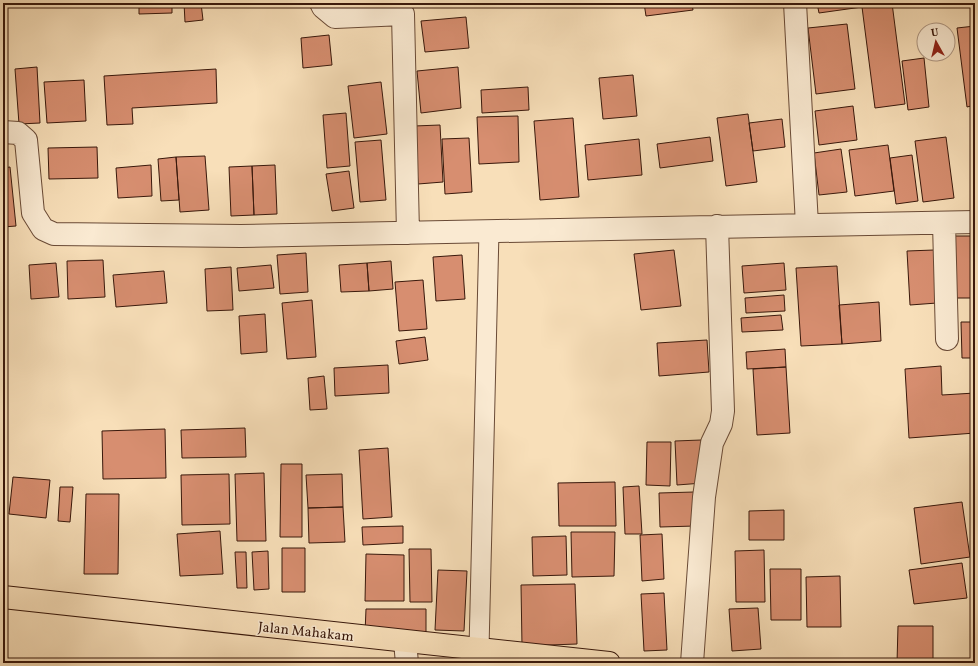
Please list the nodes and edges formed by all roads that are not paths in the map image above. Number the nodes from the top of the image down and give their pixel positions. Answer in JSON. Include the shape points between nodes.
{"nodes":[{"id":1,"x":320,"y":3,"type":"edge"},
{"id":2,"x":795,"y":3,"type":"edge"},
{"id":3,"x":403,"y":9,"type":"edge"},
{"id":4,"x":3,"y":132,"type":"edge"},
{"id":5,"x":975,"y":222,"type":"edge"},
{"id":6,"x":944,"y":223,"type":"junction"},
{"id":7,"x":807,"y":225,"type":"junction"},
{"id":8,"x":717,"y":226,"type":"junction"},
{"id":9,"x":489,"y":231,"type":"junction"},
{"id":10,"x":408,"y":233,"type":"junction"},
{"id":11,"x":947,"y":339,"type":"dead end"},
{"id":12,"x":3,"y":597,"type":"edge"},
{"id":13,"x":406,"y":642,"type":"junction"},
{"id":14,"x":479,"y":649,"type":"junction"},
{"id":15,"x":407,"y":663,"type":"edge"},
{"id":16,"x":609,"y":663,"type":"edge"},
{"id":17,"x":692,"y":663,"type":"edge"}],
"edges":[{"from":1,"to":3,"type":"street","via":[[335,17]]},
{"from":2,"to":7,"type":"street"},
{"from":3,"to":10,"type":"street"},
{"from":4,"to":10,"type":"street","via":[[18,133],[26,140],[33,213],[43,229],[54,234],[241,236]]},
{"from":5,"to":6,"type":"street"},
{"from":6,"to":7,"type":"street"},
{"from":6,"to":11,"type":"street"},
{"from":7,"to":8,"type":"street"},
{"from":8,"to":9,"type":"street"},
{"from":8,"to":17,"type":"street","via":[[724,411],[712,443],[704,497]]},
{"from":9,"to":10,"type":"street"},
{"from":9,"to":14,"type":"lane"},
{"from":12,"to":13,"type":"main road","name":"Jalan Mahakam"},
{"from":13,"to":14,"type":"main road","name":"Jalan Mahakam"},
{"from":13,"to":15,"type":"street"},
{"from":14,"to":16,"type":"main road","name":"Jalan Mahakam"}]}
